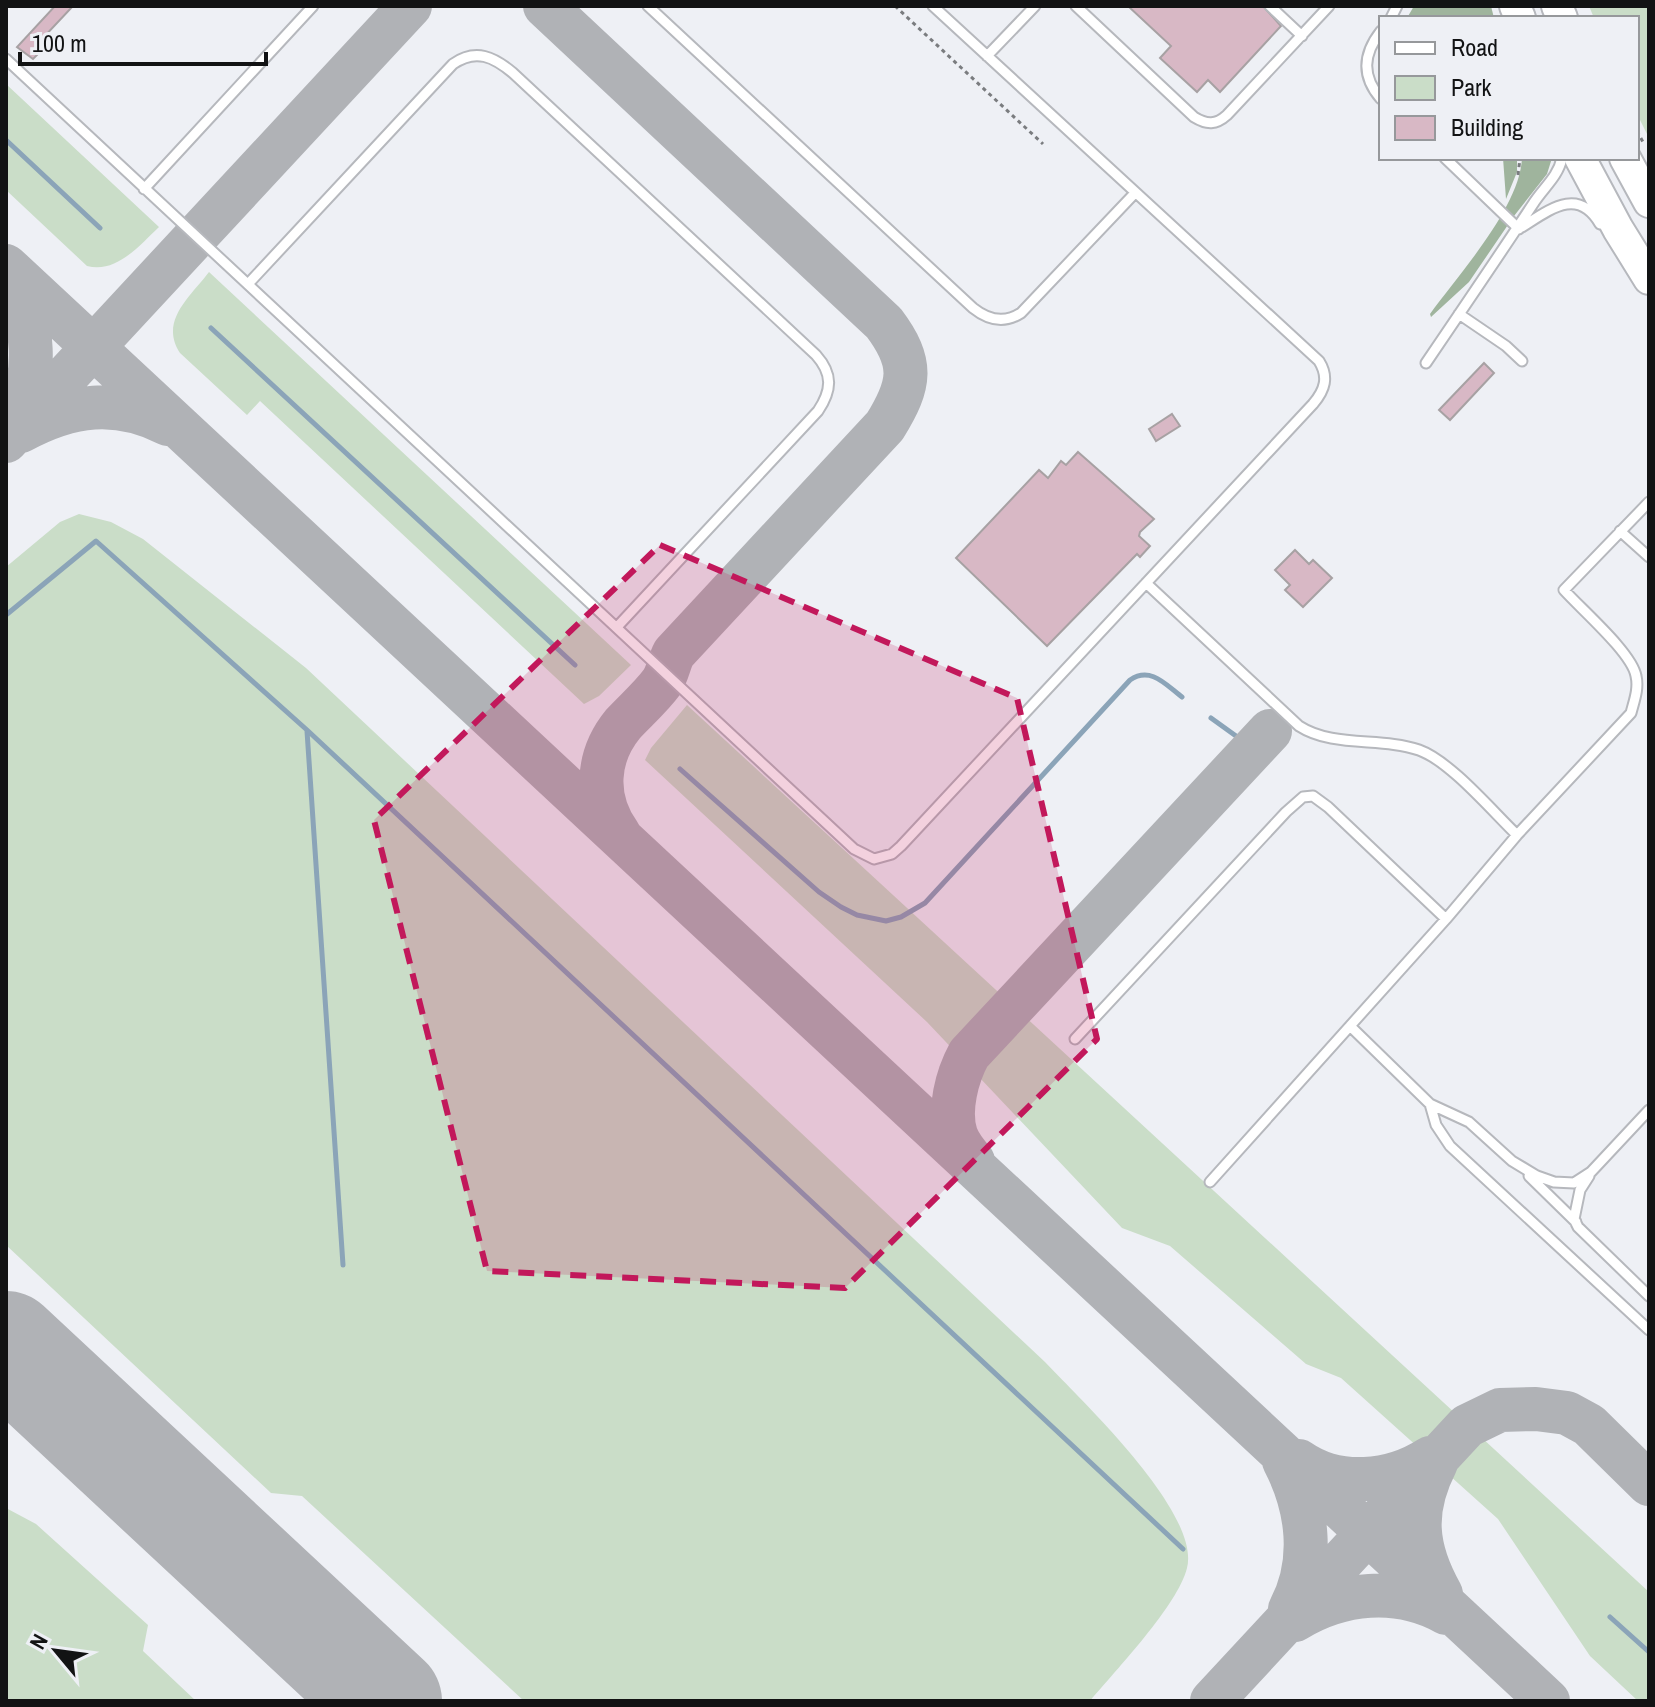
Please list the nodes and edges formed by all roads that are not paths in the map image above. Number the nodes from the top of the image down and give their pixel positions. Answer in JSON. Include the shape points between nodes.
{"nodes":[{"id":1,"x":313,"y":6,"type":"edge"},
{"id":2,"x":648,"y":6,"type":"edge"},
{"id":3,"x":933,"y":6,"type":"edge"},
{"id":4,"x":1035,"y":6,"type":"edge"},
{"id":5,"x":1076,"y":6,"type":"edge"},
{"id":6,"x":1270,"y":6,"type":"edge"},
{"id":7,"x":1329,"y":6,"type":"edge"},
{"id":8,"x":1379,"y":34,"type":"edge"},
{"id":9,"x":1302,"y":36,"type":"junction"},
{"id":10,"x":987,"y":56,"type":"junction"},
{"id":11,"x":6,"y":59,"type":"edge"},
{"id":12,"x":1379,"y":96,"type":"edge"},
{"id":13,"x":1447,"y":160,"type":"edge"},
{"id":14,"x":1561,"y":160,"type":"edge"},
{"id":15,"x":1581,"y":160,"type":"edge"},
{"id":16,"x":1626,"y":160,"type":"edge"},
{"id":17,"x":144,"y":189,"type":"junction"},
{"id":18,"x":1135,"y":193,"type":"junction"},
{"id":19,"x":1649,"y":202,"type":"edge"},
{"id":20,"x":1519,"y":229,"type":"junction"},
{"id":21,"x":1603,"y":229,"type":"dead end"},
{"id":22,"x":1639,"y":274,"type":"edge"},
{"id":23,"x":248,"y":284,"type":"junction"},
{"id":24,"x":1649,"y":293,"type":"edge"},
{"id":25,"x":1459,"y":314,"type":"junction"},
{"id":26,"x":1522,"y":361,"type":"dead end"},
{"id":27,"x":1426,"y":363,"type":"dead end"},
{"id":28,"x":1649,"y":502,"type":"edge"},
{"id":29,"x":1620,"y":531,"type":"junction"},
{"id":30,"x":1649,"y":557,"type":"edge"},
{"id":31,"x":1146,"y":583,"type":"junction"},
{"id":32,"x":617,"y":627,"type":"junction"},
{"id":33,"x":1517,"y":835,"type":"junction"},
{"id":34,"x":1446,"y":919,"type":"junction"},
{"id":35,"x":1350,"y":1026,"type":"junction"},
{"id":36,"x":1075,"y":1039,"type":"dead end"},
{"id":37,"x":1430,"y":1104,"type":"junction"},
{"id":38,"x":1649,"y":1110,"type":"edge"},
{"id":39,"x":1512,"y":1161,"type":"junction"},
{"id":40,"x":1593,"y":1170,"type":"junction"},
{"id":41,"x":1210,"y":1182,"type":"dead end"},
{"id":42,"x":1574,"y":1219,"type":"junction"},
{"id":43,"x":1649,"y":1296,"type":"edge"},
{"id":44,"x":1649,"y":1330,"type":"edge"}],
"edges":[{"from":1,"to":17,"type":"lane"},
{"from":2,"to":18,"type":"lane","via":[[987,317],[1002,320],[1021,313]]},
{"from":3,"to":10,"type":"lane"},
{"from":4,"to":10,"type":"lane"},
{"from":5,"to":9,"type":"lane","via":[[1194,117],[1211,124],[1227,115]]},
{"from":6,"to":9,"type":"lane"},
{"from":7,"to":9,"type":"lane"},
{"from":8,"to":12,"type":"lane","via":[[1366,62],[1370,84]]},
{"from":10,"to":18,"type":"lane"},
{"from":11,"to":17,"type":"lane"},
{"from":13,"to":20,"type":"lane"},
{"from":14,"to":20,"type":"lane"},
{"from":15,"to":22,"type":"main road"},
{"from":16,"to":19,"type":"main road"},
{"from":17,"to":23,"type":"lane"},
{"from":18,"to":31,"type":"lane","via":[[1319,361],[1325,376],[1313,404]]},
{"from":20,"to":21,"type":"lane","via":[[1569,203],[1590,211]]},
{"from":20,"to":25,"type":"lane"},
{"from":22,"to":24,"type":"lane"},
{"from":23,"to":32,"type":"lane"},
{"from":23,"to":32,"type":"lane","via":[[453,64],[476,54],[504,65],[827,367],[830,381],[818,411]]},
{"from":25,"to":26,"type":"lane"},
{"from":25,"to":27,"type":"lane"},
{"from":28,"to":29,"type":"lane"},
{"from":29,"to":30,"type":"lane"},
{"from":29,"to":33,"type":"lane","via":[[1564,590],[1630,659],[1637,692],[1631,713]]},
{"from":31,"to":32,"type":"lane","via":[[901,846],[883,858],[854,849]]},
{"from":31,"to":33,"type":"lane","via":[[1299,726],[1322,736],[1427,753]]},
{"from":33,"to":34,"type":"lane"},
{"from":34,"to":35,"type":"lane"},
{"from":34,"to":36,"type":"lane","via":[[1328,807],[1313,796],[1303,797]]},
{"from":35,"to":37,"type":"lane"},
{"from":35,"to":41,"type":"lane"},
{"from":37,"to":39,"type":"lane","via":[[1469,1122]]},
{"from":37,"to":44,"type":"lane","via":[[1450,1146]]},
{"from":38,"to":40,"type":"lane"},
{"from":39,"to":40,"type":"lane","via":[[1554,1182],[1574,1183]]},
{"from":39,"to":42,"type":"lane"},
{"from":40,"to":42,"type":"lane","via":[[1580,1190]]},
{"from":42,"to":43,"type":"lane"}]}
